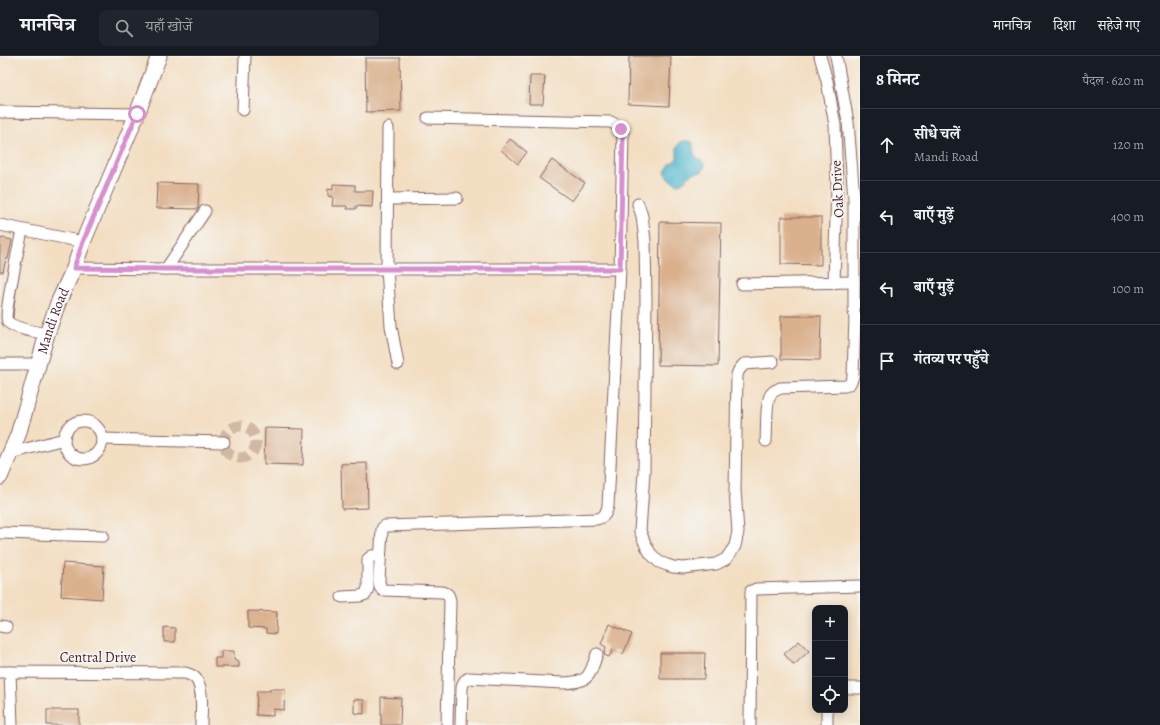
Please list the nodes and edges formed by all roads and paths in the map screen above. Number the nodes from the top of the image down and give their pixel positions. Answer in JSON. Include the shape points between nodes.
{"nodes":[{"id":1,"x":159,"y":56,"type":"edge"},
{"id":2,"x":245,"y":56,"type":"edge"},
{"id":3,"x":820,"y":56,"type":"edge"},
{"id":4,"x":836,"y":56,"type":"edge"},
{"id":5,"x":243,"y":110,"type":"dead end"},
{"id":6,"x":0,"y":112,"type":"edge"},
{"id":7,"x":137,"y":114,"type":"junction"},
{"id":8,"x":428,"y":118,"type":"dead end"},
{"id":9,"x":388,"y":128,"type":"dead end"},
{"id":10,"x":857,"y":192,"type":"edge"},
{"id":11,"x":457,"y":198,"type":"dead end"},
{"id":12,"x":389,"y":199,"type":"junction"},
{"id":13,"x":638,"y":204,"type":"dead end"},
{"id":14,"x":204,"y":211,"type":"dead end"},
{"id":15,"x":0,"y":225,"type":"edge"},
{"id":16,"x":22,"y":230,"type":"junction"},
{"id":17,"x":83,"y":242,"type":"junction"},
{"id":18,"x":74,"y":268,"type":"junction"},
{"id":19,"x":166,"y":269,"type":"junction"},
{"id":20,"x":387,"y":269,"type":"junction"},
{"id":21,"x":620,"y":269,"type":"junction"},
{"id":22,"x":854,"y":282,"type":"junction"},
{"id":23,"x":834,"y":283,"type":"junction"},
{"id":24,"x":742,"y":284,"type":"dead end"},
{"id":25,"x":4,"y":301,"type":"edge"},
{"id":26,"x":858,"y":317,"type":"edge"},
{"id":27,"x":3,"y":321,"type":"edge"},
{"id":28,"x":47,"y":334,"type":"junction"},
{"id":29,"x":774,"y":362,"type":"dead end"},
{"id":30,"x":0,"y":364,"type":"edge"},
{"id":31,"x":39,"y":364,"type":"junction"},
{"id":32,"x":398,"y":364,"type":"dead end"},
{"id":33,"x":64,"y":439,"type":"junction"},
{"id":34,"x":102,"y":439,"type":"junction"},
{"id":35,"x":766,"y":440,"type":"dead end"},
{"id":36,"x":224,"y":442,"type":"dead end"},
{"id":37,"x":11,"y":453,"type":"junction"},
{"id":38,"x":0,"y":477,"type":"edge"},
{"id":39,"x":0,"y":533,"type":"edge"},
{"id":40,"x":103,"y":536,"type":"dead end"},
{"id":41,"x":380,"y":555,"type":"junction"},
{"id":42,"x":860,"y":586,"type":"edge"},
{"id":43,"x":342,"y":597,"type":"dead end"},
{"id":44,"x":597,"y":654,"type":"dead end"},
{"id":45,"x":5,"y":672,"type":"edge"},
{"id":46,"x":848,"y":688,"type":"edge"},
{"id":47,"x":860,"y":688,"type":"edge"},
{"id":48,"x":827,"y":713,"type":"edge"},
{"id":49,"x":12,"y":725,"type":"edge"},
{"id":50,"x":201,"y":725,"type":"edge"},
{"id":51,"x":447,"y":725,"type":"edge"},
{"id":52,"x":461,"y":725,"type":"edge"},
{"id":53,"x":750,"y":725,"type":"edge"},
{"id":54,"x":827,"y":725,"type":"edge"}],
"edges":[{"from":1,"to":7,"type":"street","name":"Mandi Road"},
{"from":2,"to":5,"type":"street"},
{"from":3,"to":23,"type":"street","via":[[835,126],[837,186]]},
{"from":4,"to":10,"type":"street","name":"Oak Drive"},
{"from":6,"to":7,"type":"street"},
{"from":7,"to":17,"type":"street","name":"Mandi Road"},
{"from":8,"to":21,"type":"street","via":[[611,122],[617,125],[623,134]]},
{"from":9,"to":12,"type":"street"},
{"from":10,"to":22,"type":"street","name":"Oak Drive"},
{"from":11,"to":12,"type":"street"},
{"from":12,"to":20,"type":"street"},
{"from":13,"to":29,"type":"street","via":[[645,241],[646,301],[644,472],[640,531],[646,546],[659,562],[673,567],[716,564],[726,559],[732,551],[738,532],[735,490],[737,375],[744,364]]},
{"from":14,"to":19,"type":"street"},
{"from":15,"to":16,"type":"street"},
{"from":16,"to":17,"type":"street"},
{"from":16,"to":25,"type":"street"},
{"from":17,"to":18,"type":"street","name":"Mandi Road"},
{"from":18,"to":19,"type":"street"},
{"from":18,"to":28,"type":"street","name":"Mandi Road"},
{"from":19,"to":20,"type":"street"},
{"from":20,"to":21,"type":"street"},
{"from":20,"to":32,"type":"street","via":[[391,326]]},
{"from":21,"to":41,"type":"street","via":[[608,506],[605,515],[597,519],[384,526]]},
{"from":22,"to":23,"type":"street"},
{"from":22,"to":26,"type":"street","name":"Oak Drive","via":[[854,312]]},
{"from":23,"to":24,"type":"street"},
{"from":25,"to":27,"type":"street"},
{"from":26,"to":35,"type":"street","name":"Oak Drive","via":[[852,381],[845,386],[784,388],[770,394]]},
{"from":27,"to":28,"type":"street"},
{"from":28,"to":31,"type":"street","name":"Mandi Road"},
{"from":30,"to":31,"type":"street"},
{"from":31,"to":37,"type":"street","name":"Mandi Road"},
{"from":33,"to":34,"type":"street","via":[[72,424],[83,421],[94,424]]},
{"from":33,"to":34,"type":"street","via":[[68,450],[83,458],[99,450]]},
{"from":33,"to":37,"type":"street"},
{"from":34,"to":36,"type":"street"},
{"from":37,"to":38,"type":"street","name":"Mandi Road"},
{"from":39,"to":40,"type":"street"},
{"from":41,"to":43,"type":"street","via":[[368,559],[366,594]]},
{"from":41,"to":51,"type":"street","via":[[379,583],[382,590],[442,592],[449,596]]},
{"from":42,"to":53,"type":"street","via":[[756,588],[751,591]]},
{"from":44,"to":52,"type":"street","via":[[585,680],[576,682],[466,679],[462,688]]},
{"from":45,"to":49,"type":"street"},
{"from":45,"to":50,"type":"street","name":"Central Drive","via":[[185,673],[198,681],[201,694]]},
{"from":46,"to":47,"type":"street"},
{"from":48,"to":54,"type":"street"}]}
